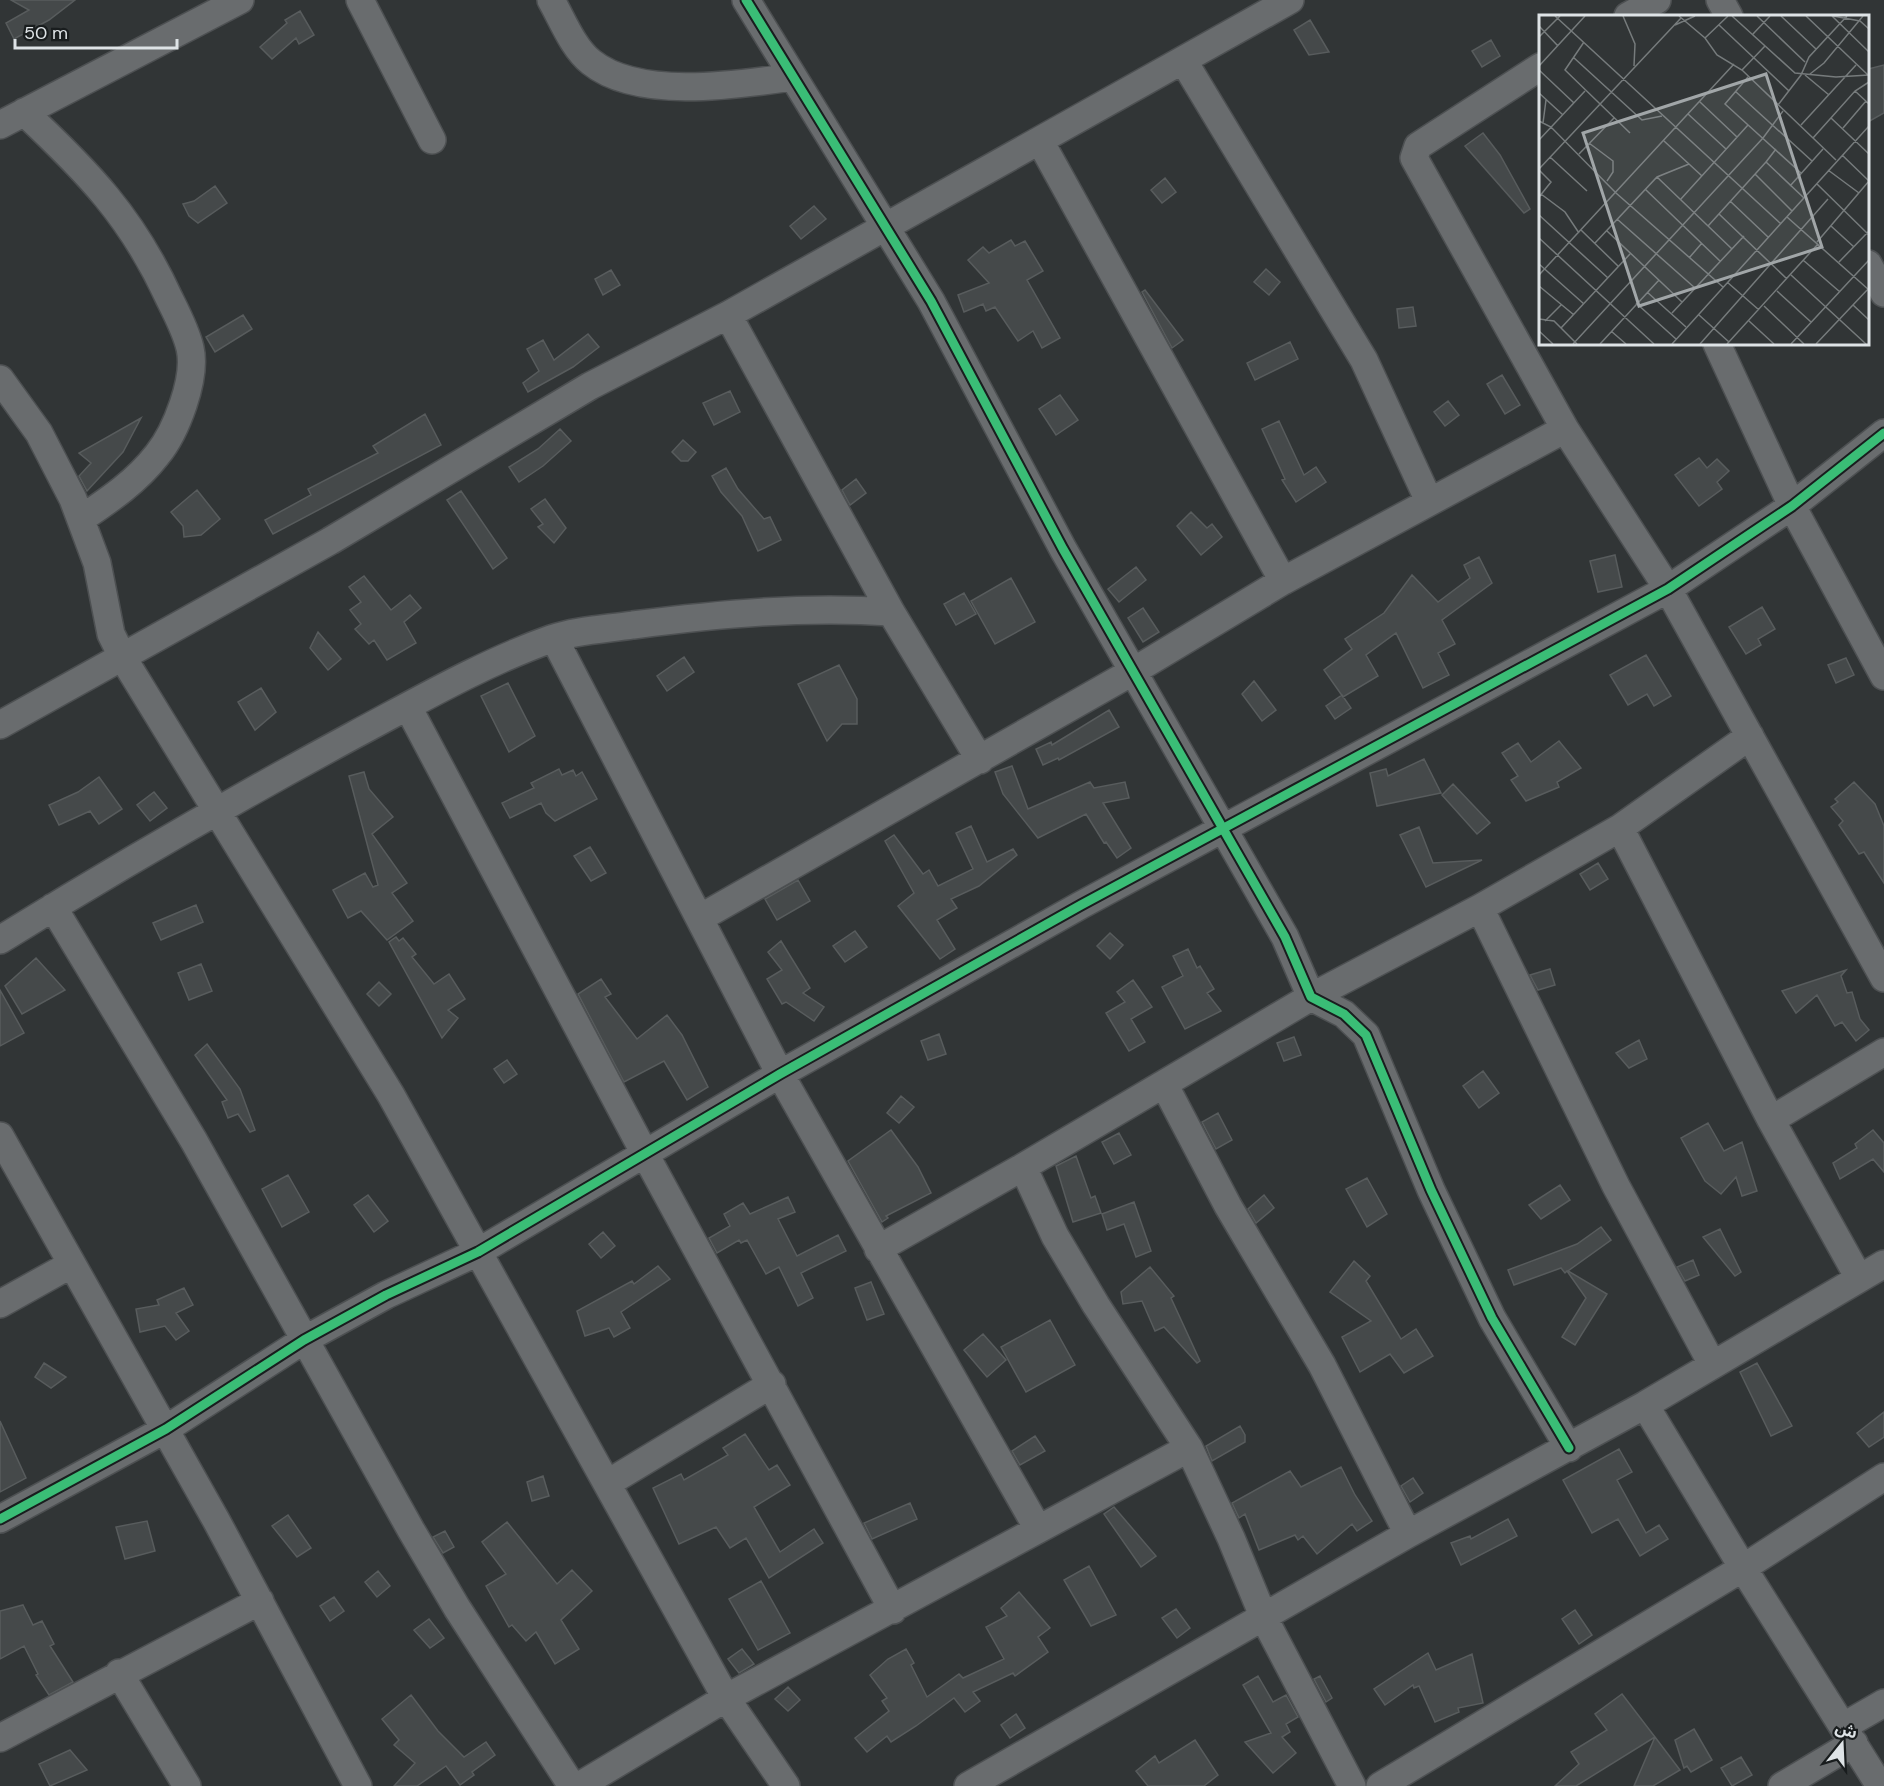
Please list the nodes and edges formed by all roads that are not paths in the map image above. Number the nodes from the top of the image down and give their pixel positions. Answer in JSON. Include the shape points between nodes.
{"nodes":[{"id":1,"x":240,"y":0,"type":"edge"},
{"id":2,"x":360,"y":0,"type":"edge"},
{"id":3,"x":551,"y":0,"type":"edge"},
{"id":4,"x":746,"y":0,"type":"edge"},
{"id":5,"x":1290,"y":0,"type":"edge"},
{"id":6,"x":1657,"y":0,"type":"edge"},
{"id":7,"x":1719,"y":0,"type":"edge"},
{"id":8,"x":1630,"y":15,"type":"edge"},
{"id":9,"x":1728,"y":15,"type":"edge"},
{"id":10,"x":1183,"y":60,"type":"junction"},
{"id":11,"x":1539,"y":68,"type":"edge"},
{"id":12,"x":792,"y":77,"type":"junction"},
{"id":13,"x":24,"y":112,"type":"junction"},
{"id":14,"x":0,"y":125,"type":"edge"},
{"id":15,"x":432,"y":140,"type":"dead end"},
{"id":16,"x":1040,"y":141,"type":"junction"},
{"id":17,"x":885,"y":225,"type":"junction"},
{"id":18,"x":1869,"y":266,"type":"edge"},
{"id":19,"x":1884,"y":294,"type":"edge"},
{"id":20,"x":728,"y":315,"type":"junction"},
{"id":21,"x":1717,"y":345,"type":"edge"},
{"id":22,"x":0,"y":379,"type":"edge"},
{"id":23,"x":1565,"y":429,"type":"junction"},
{"id":24,"x":1884,"y":433,"type":"edge"},
{"id":25,"x":1429,"y":501,"type":"junction"},
{"id":26,"x":1792,"y":506,"type":"junction"},
{"id":27,"x":81,"y":519,"type":"junction"},
{"id":28,"x":1283,"y":581,"type":"junction"},
{"id":29,"x":1668,"y":589,"type":"junction"},
{"id":30,"x":891,"y":612,"type":"junction"},
{"id":31,"x":554,"y":638,"type":"junction"},
{"id":32,"x":123,"y":658,"type":"junction"},
{"id":33,"x":1132,"y":672,"type":"junction"},
{"id":34,"x":1884,"y":676,"type":"edge"},
{"id":35,"x":408,"y":707,"type":"junction"},
{"id":36,"x":0,"y":725,"type":"edge"},
{"id":37,"x":1750,"y":736,"type":"junction"},
{"id":38,"x":980,"y":760,"type":"junction"},
{"id":39,"x":215,"y":810,"type":"junction"},
{"id":40,"x":1620,"y":828,"type":"junction"},
{"id":41,"x":1222,"y":831,"type":"junction"},
{"id":42,"x":53,"y":907,"type":"junction"},
{"id":43,"x":1480,"y":908,"type":"junction"},
{"id":44,"x":700,"y":918,"type":"junction"},
{"id":45,"x":0,"y":940,"type":"edge"},
{"id":46,"x":1884,"y":978,"type":"edge"},
{"id":47,"x":1311,"y":997,"type":"junction"},
{"id":48,"x":1884,"y":1052,"type":"edge"},
{"id":49,"x":780,"y":1074,"type":"junction"},
{"id":50,"x":1164,"y":1084,"type":"junction"},
{"id":51,"x":1771,"y":1119,"type":"junction"},
{"id":52,"x":0,"y":1136,"type":"edge"},
{"id":53,"x":645,"y":1154,"type":"junction"},
{"id":54,"x":1023,"y":1167,"type":"junction"},
{"id":55,"x":878,"y":1249,"type":"junction"},
{"id":56,"x":478,"y":1252,"type":"junction"},
{"id":57,"x":1884,"y":1264,"type":"edge"},
{"id":58,"x":70,"y":1265,"type":"junction"},
{"id":59,"x":1858,"y":1278,"type":"junction"},
{"id":60,"x":0,"y":1304,"type":"edge"},
{"id":61,"x":304,"y":1340,"type":"junction"},
{"id":62,"x":1712,"y":1364,"type":"junction"},
{"id":63,"x":772,"y":1384,"type":"junction"},
{"id":64,"x":1645,"y":1405,"type":"junction"},
{"id":65,"x":166,"y":1429,"type":"junction"},
{"id":66,"x":1189,"y":1448,"type":"junction"},
{"id":67,"x":1569,"y":1448,"type":"junction"},
{"id":68,"x":1884,"y":1478,"type":"edge"},
{"id":69,"x":608,"y":1483,"type":"junction"},
{"id":70,"x":0,"y":1519,"type":"edge"},
{"id":71,"x":1038,"y":1529,"type":"junction"},
{"id":72,"x":1408,"y":1534,"type":"junction"},
{"id":73,"x":1743,"y":1568,"type":"junction"},
{"id":74,"x":260,"y":1601,"type":"junction"},
{"id":75,"x":893,"y":1610,"type":"junction"},
{"id":76,"x":1264,"y":1618,"type":"junction"},
{"id":77,"x":118,"y":1673,"type":"junction"},
{"id":78,"x":726,"y":1698,"type":"junction"},
{"id":79,"x":1884,"y":1703,"type":"edge"},
{"id":80,"x":1849,"y":1734,"type":"junction"},
{"id":81,"x":0,"y":1738,"type":"edge"},
{"id":82,"x":187,"y":1786,"type":"edge"},
{"id":83,"x":358,"y":1786,"type":"edge"},
{"id":84,"x":572,"y":1786,"type":"edge"},
{"id":85,"x":579,"y":1786,"type":"edge"},
{"id":86,"x":786,"y":1786,"type":"edge"},
{"id":87,"x":968,"y":1786,"type":"edge"},
{"id":88,"x":1352,"y":1786,"type":"edge"},
{"id":89,"x":1380,"y":1786,"type":"edge"},
{"id":90,"x":1782,"y":1786,"type":"edge"},
{"id":91,"x":1880,"y":1786,"type":"edge"}],
"edges":[{"from":1,"to":13,"type":"street"},
{"from":2,"to":15,"type":"street"},
{"from":3,"to":12,"type":"street","via":[[589,61],[614,76],[643,83],[696,86]]},
{"from":4,"to":12,"type":"street"},
{"from":5,"to":10,"type":"street"},
{"from":6,"to":8,"type":"street"},
{"from":7,"to":9,"type":"street"},
{"from":10,"to":16,"type":"street"},
{"from":10,"to":25,"type":"street","via":[[1364,360]]},
{"from":11,"to":23,"type":"street","via":[[1418,146],[1414,158]]},
{"from":12,"to":17,"type":"street"},
{"from":13,"to":14,"type":"street"},
{"from":13,"to":27,"type":"street","via":[[84,168],[111,200],[154,264],[191,350],[188,388],[178,419],[159,454],[131,484]]},
{"from":16,"to":17,"type":"street"},
{"from":16,"to":28,"type":"street"},
{"from":17,"to":20,"type":"street"},
{"from":17,"to":33,"type":"street"},
{"from":18,"to":19,"type":"street"},
{"from":20,"to":30,"type":"street"},
{"from":20,"to":32,"type":"street","via":[[590,386],[320,547]]},
{"from":21,"to":26,"type":"street"},
{"from":22,"to":27,"type":"street","via":[[39,433]]},
{"from":23,"to":25,"type":"street"},
{"from":23,"to":29,"type":"street"},
{"from":24,"to":26,"type":"street"},
{"from":25,"to":28,"type":"street"},
{"from":26,"to":29,"type":"street"},
{"from":26,"to":34,"type":"street"},
{"from":27,"to":32,"type":"street","via":[[97,563],[111,634]]},
{"from":28,"to":33,"type":"street"},
{"from":29,"to":37,"type":"street"},
{"from":29,"to":41,"type":"street"},
{"from":30,"to":31,"type":"street","via":[[780,610],[687,618]]},
{"from":30,"to":38,"type":"street"},
{"from":31,"to":35,"type":"street"},
{"from":31,"to":44,"type":"street"},
{"from":32,"to":36,"type":"street"},
{"from":32,"to":39,"type":"street"},
{"from":33,"to":38,"type":"street"},
{"from":33,"to":41,"type":"street"},
{"from":35,"to":39,"type":"street"},
{"from":35,"to":53,"type":"street"},
{"from":37,"to":40,"type":"street"},
{"from":37,"to":46,"type":"street"},
{"from":38,"to":44,"type":"street"},
{"from":39,"to":42,"type":"street"},
{"from":39,"to":56,"type":"street","via":[[391,1095]]},
{"from":40,"to":43,"type":"street"},
{"from":40,"to":51,"type":"street"},
{"from":41,"to":47,"type":"street","via":[[1285,937]]},
{"from":41,"to":49,"type":"street","via":[[1081,905]]},
{"from":42,"to":45,"type":"street"},
{"from":42,"to":61,"type":"street","via":[[194,1141]]},
{"from":43,"to":47,"type":"street"},
{"from":43,"to":62,"type":"street","via":[[1616,1186]]},
{"from":44,"to":49,"type":"street"},
{"from":47,"to":50,"type":"street"},
{"from":47,"to":67,"type":"street","via":[[1344,1014],[1366,1035],[1431,1190],[1492,1318]]},
{"from":48,"to":51,"type":"street"},
{"from":49,"to":53,"type":"street"},
{"from":49,"to":55,"type":"street"},
{"from":50,"to":54,"type":"street"},
{"from":50,"to":72,"type":"street","via":[[1228,1206],[1322,1365]]},
{"from":51,"to":59,"type":"street"},
{"from":52,"to":58,"type":"street"},
{"from":53,"to":56,"type":"street"},
{"from":53,"to":63,"type":"street"},
{"from":54,"to":55,"type":"street"},
{"from":54,"to":66,"type":"street","via":[[1055,1236]]},
{"from":55,"to":71,"type":"street"},
{"from":56,"to":61,"type":"street"},
{"from":56,"to":69,"type":"street"},
{"from":57,"to":59,"type":"street"},
{"from":58,"to":60,"type":"street"},
{"from":58,"to":65,"type":"street"},
{"from":59,"to":62,"type":"street"},
{"from":61,"to":65,"type":"street"},
{"from":61,"to":84,"type":"street","via":[[457,1608]]},
{"from":62,"to":64,"type":"street"},
{"from":63,"to":69,"type":"street"},
{"from":63,"to":75,"type":"street"},
{"from":64,"to":67,"type":"street"},
{"from":64,"to":73,"type":"street"},
{"from":65,"to":70,"type":"street"},
{"from":65,"to":74,"type":"street"},
{"from":66,"to":71,"type":"street"},
{"from":66,"to":76,"type":"street"},
{"from":67,"to":72,"type":"street"},
{"from":68,"to":73,"type":"street"},
{"from":69,"to":78,"type":"street"},
{"from":71,"to":75,"type":"street"},
{"from":72,"to":76,"type":"street"},
{"from":73,"to":80,"type":"street"},
{"from":73,"to":89,"type":"street"},
{"from":74,"to":77,"type":"street"},
{"from":74,"to":83,"type":"street"},
{"from":75,"to":78,"type":"street"},
{"from":76,"to":87,"type":"street"},
{"from":76,"to":88,"type":"street"},
{"from":77,"to":81,"type":"street"},
{"from":77,"to":82,"type":"street"},
{"from":78,"to":85,"type":"street"},
{"from":78,"to":86,"type":"street"},
{"from":79,"to":80,"type":"street"},
{"from":80,"to":90,"type":"street"},
{"from":80,"to":91,"type":"street"}]}
